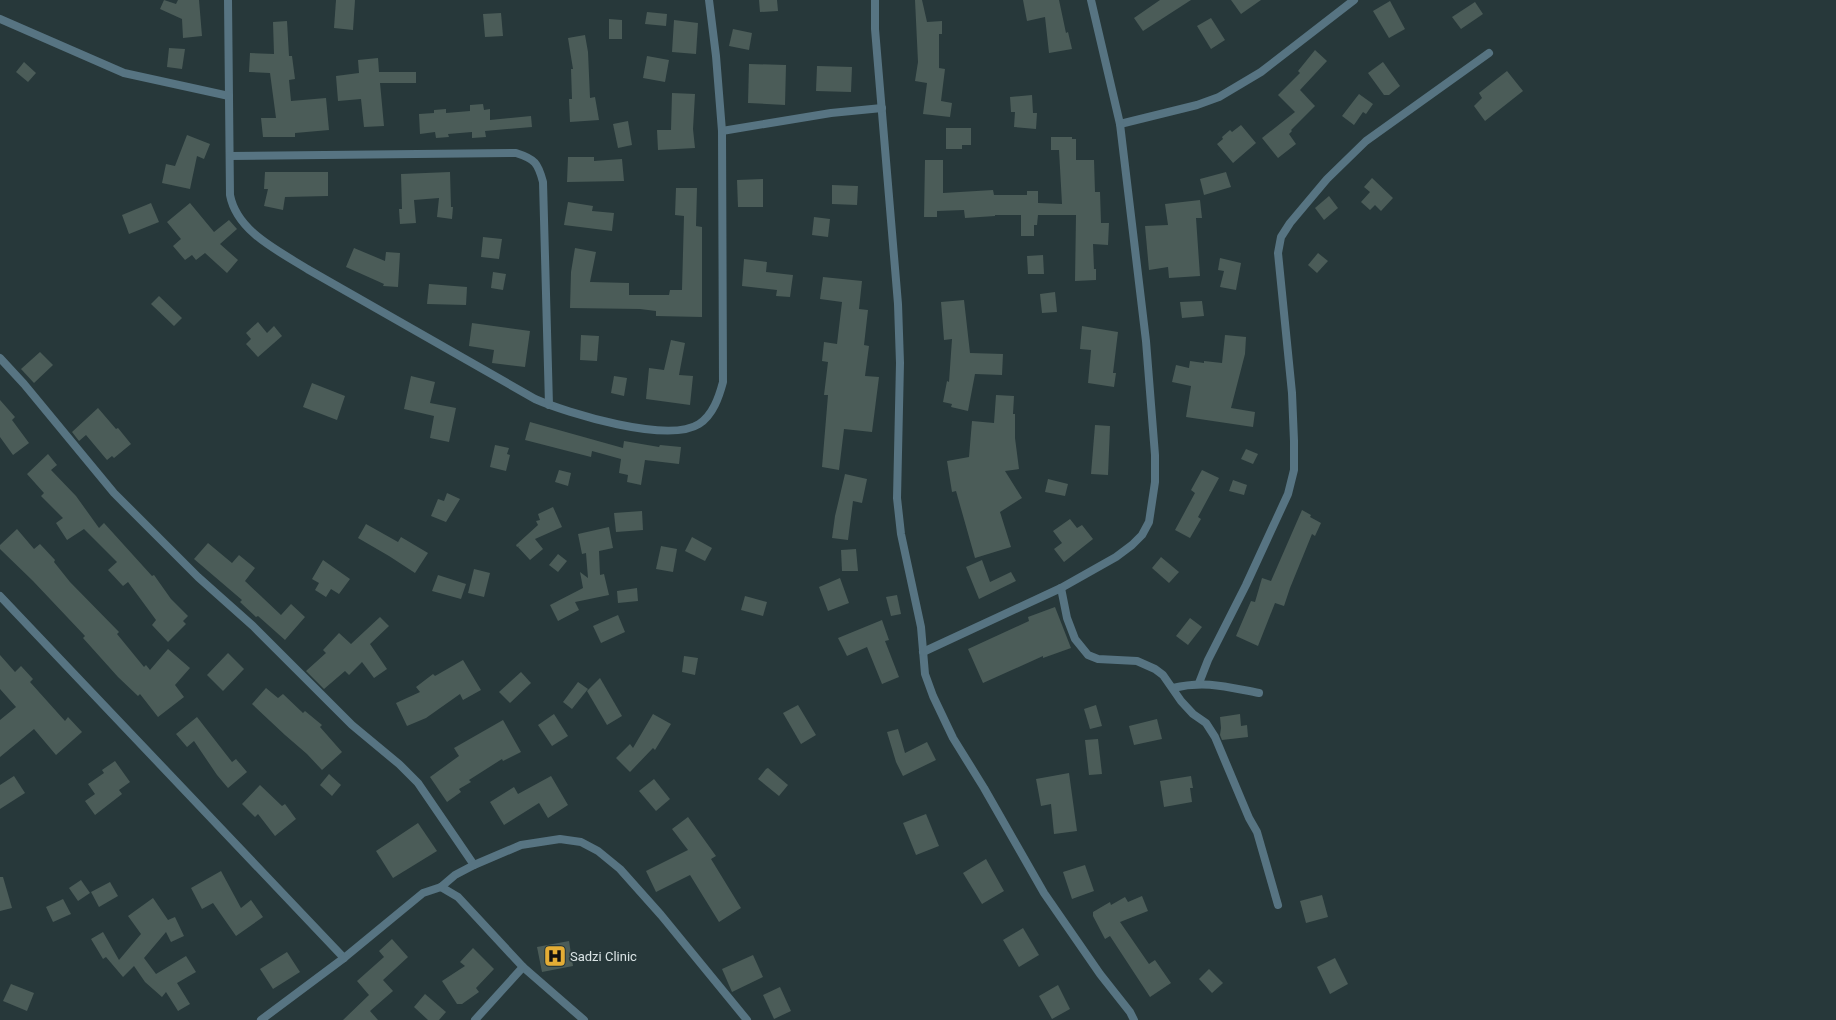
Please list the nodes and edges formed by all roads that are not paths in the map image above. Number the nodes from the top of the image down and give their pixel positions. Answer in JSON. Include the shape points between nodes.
{"nodes":[{"id":1,"x":228,"y":0,"type":"edge"},
{"id":2,"x":709,"y":0,"type":"edge"},
{"id":3,"x":875,"y":0,"type":"edge"},
{"id":4,"x":1091,"y":0,"type":"edge"},
{"id":5,"x":1354,"y":0,"type":"edge"},
{"id":6,"x":0,"y":19,"type":"edge"},
{"id":7,"x":1490,"y":53,"type":"dead end"},
{"id":8,"x":230,"y":96,"type":"junction"},
{"id":9,"x":882,"y":108,"type":"junction"},
{"id":10,"x":1120,"y":124,"type":"junction"},
{"id":11,"x":722,"y":131,"type":"junction"},
{"id":12,"x":230,"y":156,"type":"junction"},
{"id":13,"x":0,"y":358,"type":"edge"},
{"id":14,"x":549,"y":405,"type":"junction"},
{"id":15,"x":1061,"y":588,"type":"junction"},
{"id":16,"x":0,"y":596,"type":"edge"},
{"id":17,"x":923,"y":652,"type":"junction"},
{"id":18,"x":1199,"y":683,"type":"junction"},
{"id":19,"x":1173,"y":688,"type":"junction"},
{"id":20,"x":1259,"y":693,"type":"dead end"},
{"id":21,"x":474,"y":865,"type":"junction"},
{"id":22,"x":441,"y":887,"type":"junction"},
{"id":23,"x":1278,"y":906,"type":"dead end"},
{"id":24,"x":344,"y":958,"type":"junction"},
{"id":25,"x":523,"y":968,"type":"junction"},
{"id":26,"x":261,"y":1020,"type":"edge"},
{"id":27,"x":476,"y":1020,"type":"edge"},
{"id":28,"x":584,"y":1020,"type":"edge"},
{"id":29,"x":747,"y":1020,"type":"edge"},
{"id":30,"x":1134,"y":1020,"type":"edge"}],
"edges":[{"from":1,"to":8,"type":"street"},
{"from":2,"to":11,"type":"street"},
{"from":3,"to":9,"type":"street"},
{"from":4,"to":10,"type":"street"},
{"from":5,"to":10,"type":"street","via":[[1261,72],[1219,97]]},
{"from":6,"to":8,"type":"street","via":[[124,73]]},
{"from":7,"to":18,"type":"street","via":[[1366,141],[1327,179],[1281,237],[1278,253],[1292,393],[1294,470],[1288,494]]},
{"from":8,"to":12,"type":"street"},
{"from":9,"to":11,"type":"street","via":[[810,116]]},
{"from":9,"to":17,"type":"street","via":[[898,304],[900,363],[897,498],[902,540],[921,627]]},
{"from":10,"to":15,"type":"street","via":[[1153,414],[1156,455],[1153,502],[1149,522],[1142,535],[1132,545]]},
{"from":11,"to":14,"type":"street","via":[[723,382],[718,401],[698,424],[683,429],[653,430],[621,425]]},
{"from":12,"to":14,"type":"street","via":[[232,206],[245,226],[309,270]]},
{"from":12,"to":14,"type":"street","via":[[516,152],[529,157],[539,166],[543,182]]},
{"from":13,"to":21,"type":"street","via":[[114,493],[352,725],[418,783]]},
{"from":15,"to":17,"type":"street"},
{"from":15,"to":19,"type":"street","via":[[1066,618],[1075,639],[1088,656],[1098,660],[1143,663],[1163,675]]},
{"from":16,"to":24,"type":"street"},
{"from":17,"to":30,"type":"street","via":[[928,685],[953,738],[1044,893]]},
{"from":18,"to":19,"type":"street"},
{"from":18,"to":20,"type":"street"},
{"from":19,"to":23,"type":"street","via":[[1181,701],[1206,723],[1215,737],[1249,818],[1258,832]]},
{"from":21,"to":22,"type":"street","via":[[455,875]]},
{"from":21,"to":29,"type":"street","via":[[521,845],[541,841],[560,839],[581,842],[598,851],[620,869],[666,921]]},
{"from":22,"to":24,"type":"street","via":[[423,893]]},
{"from":22,"to":25,"type":"street","via":[[458,897]]},
{"from":24,"to":26,"type":"street"},
{"from":25,"to":27,"type":"street"},
{"from":25,"to":28,"type":"street"}]}
